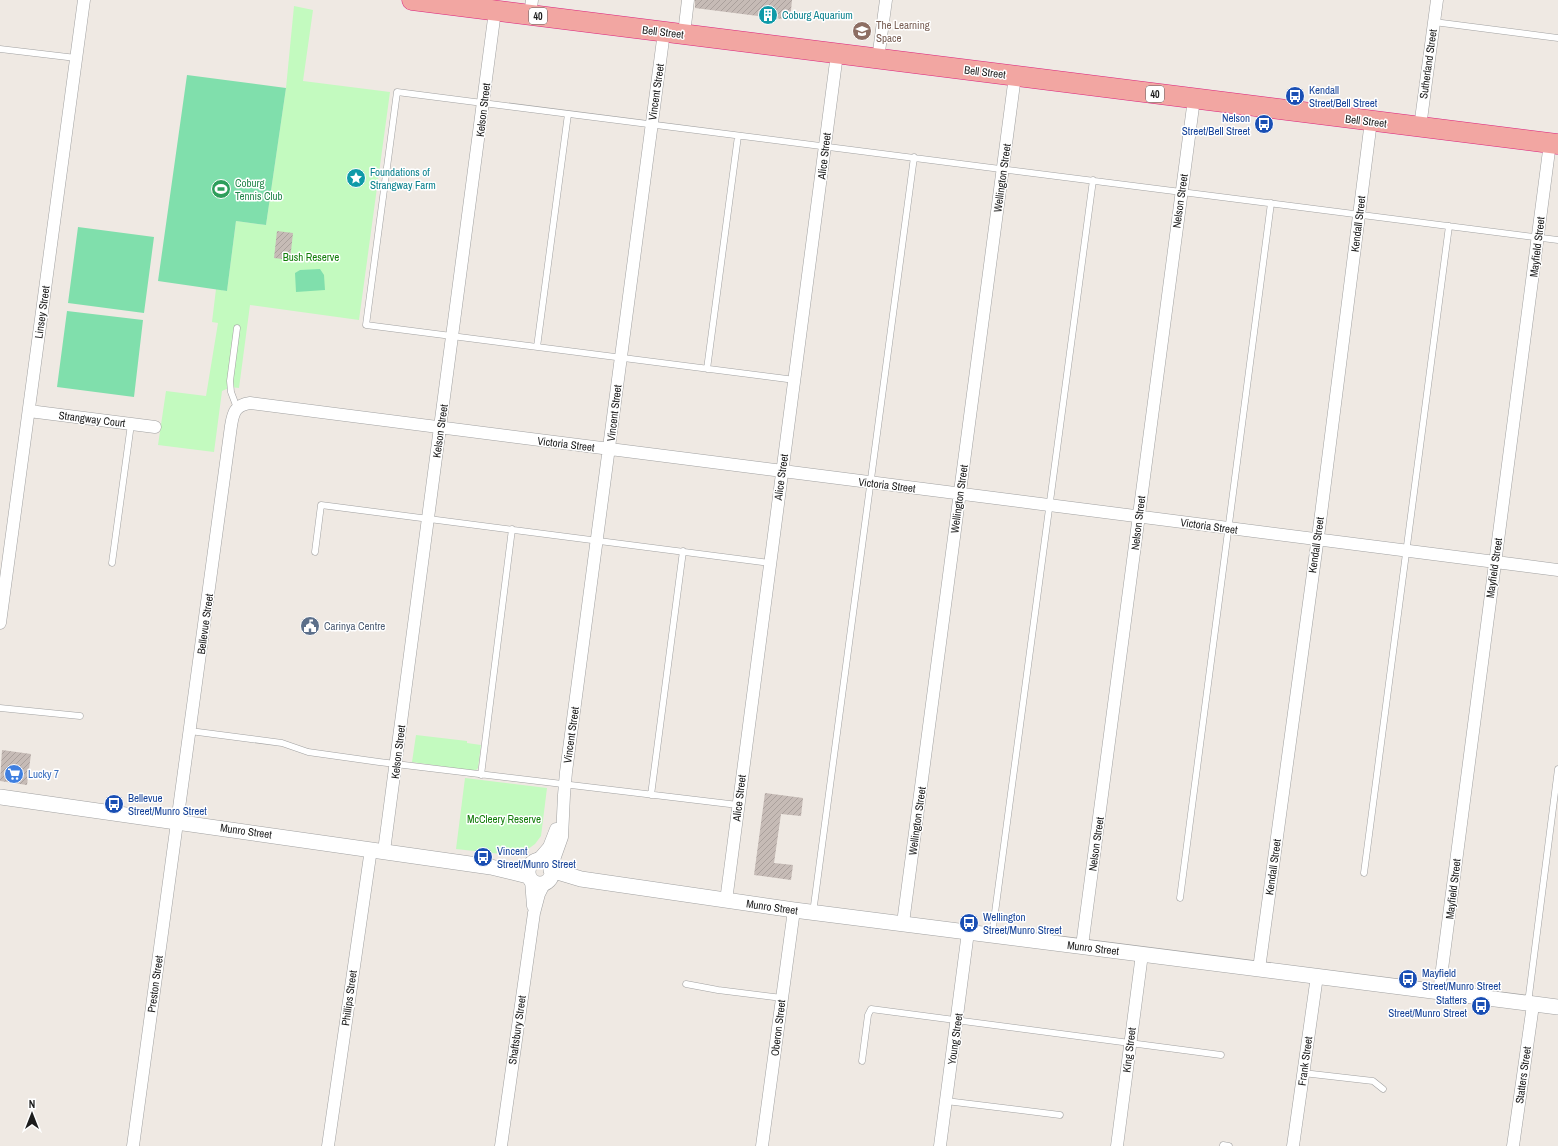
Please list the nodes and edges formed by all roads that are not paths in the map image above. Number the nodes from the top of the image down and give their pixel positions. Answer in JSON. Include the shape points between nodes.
{"nodes":[{"id":1,"x":84,"y":0,"type":"edge"},
{"id":2,"x":412,"y":0,"type":"edge"},
{"id":3,"x":688,"y":0,"type":"edge"},
{"id":4,"x":886,"y":0,"type":"edge"},
{"id":5,"x":1437,"y":0,"type":"edge"},
{"id":6,"x":531,"y":7,"type":"edge"},
{"id":7,"x":495,"y":11,"type":"junction"},
{"id":8,"x":1434,"y":22,"type":"junction"},
{"id":9,"x":664,"y":32,"type":"junction"},
{"id":10,"x":684,"y":34,"type":"junction"},
{"id":11,"x":1558,"y":38,"type":"edge"},
{"id":12,"x":0,"y":49,"type":"edge"},
{"id":13,"x":837,"y":54,"type":"junction"},
{"id":14,"x":76,"y":58,"type":"junction"},
{"id":15,"x":878,"y":59,"type":"junction"},
{"id":16,"x":1015,"y":76,"type":"junction"},
{"id":17,"x":1194,"y":99,"type":"junction"},
{"id":18,"x":483,"y":104,"type":"junction"},
{"id":19,"x":568,"y":114,"type":"junction"},
{"id":20,"x":1371,"y":122,"type":"junction"},
{"id":21,"x":652,"y":125,"type":"junction"},
{"id":22,"x":1420,"y":127,"type":"junction"},
{"id":23,"x":738,"y":136,"type":"junction"},
{"id":24,"x":1554,"y":144,"type":"edge"},
{"id":25,"x":825,"y":147,"type":"junction"},
{"id":26,"x":914,"y":157,"type":"junction"},
{"id":27,"x":1003,"y":169,"type":"junction"},
{"id":28,"x":1093,"y":180,"type":"junction"},
{"id":29,"x":1182,"y":191,"type":"junction"},
{"id":30,"x":1271,"y":203,"type":"junction"},
{"id":31,"x":1359,"y":214,"type":"junction"},
{"id":32,"x":1449,"y":226,"type":"junction"},
{"id":33,"x":1538,"y":237,"type":"junction"},
{"id":34,"x":1558,"y":240,"type":"edge"},
{"id":35,"x":237,"y":328,"type":"dead end"},
{"id":36,"x":453,"y":336,"type":"junction"},
{"id":37,"x":537,"y":347,"type":"junction"},
{"id":38,"x":621,"y":358,"type":"junction"},
{"id":39,"x":707,"y":369,"type":"junction"},
{"id":40,"x":795,"y":380,"type":"junction"},
{"id":41,"x":236,"y":408,"type":"junction"},
{"id":42,"x":29,"y":411,"type":"junction"},
{"id":43,"x":131,"y":424,"type":"junction"},
{"id":44,"x":155,"y":427,"type":"dead end"},
{"id":45,"x":440,"y":427,"type":"junction"},
{"id":46,"x":610,"y":449,"type":"junction"},
{"id":47,"x":782,"y":470,"type":"junction"},
{"id":48,"x":871,"y":483,"type":"junction"},
{"id":49,"x":960,"y":494,"type":"junction"},
{"id":50,"x":1049,"y":505,"type":"junction"},
{"id":51,"x":1139,"y":516,"type":"junction"},
{"id":52,"x":428,"y":519,"type":"junction"},
{"id":53,"x":1228,"y":528,"type":"junction"},
{"id":54,"x":512,"y":529,"type":"junction"},
{"id":55,"x":1317,"y":539,"type":"junction"},
{"id":56,"x":597,"y":540,"type":"junction"},
{"id":57,"x":1406,"y":550,"type":"junction"},
{"id":58,"x":683,"y":551,"type":"junction"},
{"id":59,"x":315,"y":552,"type":"dead end"},
{"id":60,"x":1495,"y":561,"type":"junction"},
{"id":61,"x":770,"y":562,"type":"junction"},
{"id":62,"x":112,"y":563,"type":"dead end"},
{"id":63,"x":1558,"y":570,"type":"edge"},
{"id":64,"x":0,"y":623,"type":"edge"},
{"id":65,"x":0,"y":708,"type":"edge"},
{"id":66,"x":80,"y":716,"type":"dead end"},
{"id":67,"x":190,"y":731,"type":"junction"},
{"id":68,"x":396,"y":763,"type":"junction"},
{"id":69,"x":1558,"y":769,"type":"edge"},
{"id":70,"x":481,"y":774,"type":"junction"},
{"id":71,"x":564,"y":790,"type":"junction"},
{"id":72,"x":651,"y":795,"type":"junction"},
{"id":73,"x":0,"y":797,"type":"edge"},
{"id":74,"x":738,"y":805,"type":"junction"},
{"id":75,"x":178,"y":822,"type":"junction"},
{"id":76,"x":378,"y":850,"type":"junction"},
{"id":77,"x":540,"y":873,"type":"junction"},
{"id":78,"x":1364,"y":873,"type":"dead end"},
{"id":79,"x":1180,"y":898,"type":"dead end"},
{"id":80,"x":726,"y":901,"type":"junction"},
{"id":81,"x":794,"y":910,"type":"junction"},
{"id":82,"x":814,"y":913,"type":"junction"},
{"id":83,"x":903,"y":923,"type":"junction"},
{"id":84,"x":968,"y":932,"type":"junction"},
{"id":85,"x":992,"y":935,"type":"junction"},
{"id":86,"x":1082,"y":946,"type":"junction"},
{"id":87,"x":1142,"y":954,"type":"junction"},
{"id":88,"x":1259,"y":969,"type":"junction"},
{"id":89,"x":1317,"y":976,"type":"junction"},
{"id":90,"x":686,"y":984,"type":"dead end"},
{"id":91,"x":1439,"y":992,"type":"junction"},
{"id":92,"x":782,"y":998,"type":"junction"},
{"id":93,"x":1531,"y":1004,"type":"junction"},
{"id":94,"x":1558,"y":1007,"type":"edge"},
{"id":95,"x":957,"y":1021,"type":"junction"},
{"id":96,"x":1043,"y":1031,"type":"junction"},
{"id":97,"x":1042,"y":1039,"type":"dead end"},
{"id":98,"x":1130,"y":1043,"type":"junction"},
{"id":99,"x":1221,"y":1054,"type":"dead end"},
{"id":100,"x":862,"y":1061,"type":"dead end"},
{"id":101,"x":1303,"y":1073,"type":"junction"},
{"id":102,"x":1384,"y":1089,"type":"dead end"},
{"id":103,"x":946,"y":1101,"type":"junction"},
{"id":104,"x":1060,"y":1115,"type":"dead end"},
{"id":105,"x":133,"y":1146,"type":"edge"},
{"id":106,"x":328,"y":1146,"type":"edge"},
{"id":107,"x":501,"y":1146,"type":"edge"},
{"id":108,"x":762,"y":1146,"type":"edge"},
{"id":109,"x":940,"y":1146,"type":"edge"},
{"id":110,"x":1117,"y":1146,"type":"edge"},
{"id":111,"x":1293,"y":1146,"type":"edge"},
{"id":112,"x":1513,"y":1146,"type":"edge"}],
"edges":[{"from":1,"to":14,"type":"street","name":"Linsey Street"},
{"from":2,"to":7,"type":"highway","name":"Bell Street","number":"40"},
{"from":3,"to":10,"type":"street"},
{"from":4,"to":15,"type":"street"},
{"from":5,"to":8,"type":"street","name":"Sutherland Street"},
{"from":6,"to":7,"type":"highway","name":"Bell Street","number":"40"},
{"from":6,"to":9,"type":"highway","name":"Bell Street","number":"40"},
{"from":7,"to":18,"type":"street","name":"Kelson Street"},
{"from":8,"to":11,"type":"lane"},
{"from":8,"to":22,"type":"street","name":"Sutherland Street"},
{"from":9,"to":10,"type":"highway","name":"Bell Street","number":"40"},
{"from":9,"to":21,"type":"street","name":"Vincent Street"},
{"from":10,"to":13,"type":"highway","name":"Bell Street","number":"40"},
{"from":12,"to":14,"type":"lane"},
{"from":13,"to":15,"type":"highway","name":"Bell Street","number":"40"},
{"from":13,"to":25,"type":"street","name":"Alice Street"},
{"from":14,"to":42,"type":"street","name":"Linsey Street"},
{"from":15,"to":16,"type":"highway","name":"Bell Street","number":"40"},
{"from":16,"to":17,"type":"highway","name":"Bell Street","number":"40"},
{"from":16,"to":27,"type":"street","name":"Wellington Street"},
{"from":17,"to":20,"type":"highway","name":"Bell Street","number":"40"},
{"from":17,"to":29,"type":"street","name":"Nelson Street"},
{"from":18,"to":19,"type":"lane"},
{"from":18,"to":36,"type":"street","name":"Kelson Street"},
{"from":18,"to":36,"type":"lane","via":[[397,92],[366,325]]},
{"from":19,"to":21,"type":"lane"},
{"from":19,"to":37,"type":"lane"},
{"from":20,"to":22,"type":"highway","name":"Bell Street","number":"40"},
{"from":20,"to":31,"type":"street","name":"Kendall Street"},
{"from":21,"to":23,"type":"lane"},
{"from":21,"to":38,"type":"street","name":"Vincent Street"},
{"from":22,"to":24,"type":"highway","name":"Bell Street","number":"40"},
{"from":23,"to":25,"type":"lane"},
{"from":23,"to":39,"type":"lane"},
{"from":24,"to":33,"type":"street","name":"Mayfield Street"},
{"from":25,"to":26,"type":"lane"},
{"from":25,"to":40,"type":"street","name":"Alice Street"},
{"from":26,"to":27,"type":"lane"},
{"from":26,"to":48,"type":"lane"},
{"from":27,"to":28,"type":"lane"},
{"from":27,"to":49,"type":"street","name":"Wellington Street"},
{"from":28,"to":29,"type":"lane"},
{"from":28,"to":50,"type":"lane"},
{"from":29,"to":30,"type":"lane"},
{"from":29,"to":51,"type":"street","name":"Nelson Street"},
{"from":30,"to":31,"type":"lane"},
{"from":30,"to":53,"type":"lane"},
{"from":31,"to":32,"type":"lane"},
{"from":31,"to":55,"type":"street","name":"Kendall Street"},
{"from":32,"to":33,"type":"lane"},
{"from":32,"to":57,"type":"lane"},
{"from":33,"to":34,"type":"lane"},
{"from":33,"to":60,"type":"street","name":"Mayfield Street"},
{"from":35,"to":41,"type":"lane","via":[[230,381]]},
{"from":36,"to":37,"type":"lane"},
{"from":36,"to":45,"type":"street","name":"Kelson Street"},
{"from":37,"to":38,"type":"lane"},
{"from":38,"to":39,"type":"lane"},
{"from":38,"to":46,"type":"street","name":"Vincent Street"},
{"from":39,"to":40,"type":"lane"},
{"from":40,"to":47,"type":"street","name":"Alice Street"},
{"from":41,"to":45,"type":"street","name":"Victoria Street","via":[[250,403]]},
{"from":41,"to":67,"type":"street","name":"Bellevue Street","via":[[231,426]]},
{"from":42,"to":43,"type":"street","name":"Strangway Court"},
{"from":42,"to":64,"type":"street","name":"Linsey Street"},
{"from":43,"to":44,"type":"street","name":"Strangway Court"},
{"from":43,"to":62,"type":"lane"},
{"from":45,"to":46,"type":"street","name":"Victoria Street"},
{"from":45,"to":52,"type":"street","name":"Kelson Street"},
{"from":46,"to":47,"type":"street","name":"Victoria Street"},
{"from":46,"to":56,"type":"street","name":"Vincent Street"},
{"from":47,"to":48,"type":"street","name":"Victoria Street"},
{"from":47,"to":61,"type":"street","name":"Alice Street"},
{"from":48,"to":49,"type":"street","name":"Victoria Street"},
{"from":48,"to":82,"type":"lane"},
{"from":49,"to":50,"type":"street","name":"Victoria Street"},
{"from":49,"to":83,"type":"street","name":"Wellington Street"},
{"from":50,"to":51,"type":"street","name":"Victoria Street"},
{"from":50,"to":85,"type":"lane"},
{"from":51,"to":53,"type":"street","name":"Victoria Street"},
{"from":51,"to":86,"type":"street","name":"Nelson Street"},
{"from":52,"to":54,"type":"lane"},
{"from":52,"to":59,"type":"lane","via":[[321,505]]},
{"from":52,"to":68,"type":"street","name":"Kelson Street"},
{"from":53,"to":55,"type":"street","name":"Victoria Street"},
{"from":53,"to":79,"type":"lane"},
{"from":54,"to":56,"type":"lane"},
{"from":54,"to":70,"type":"lane"},
{"from":55,"to":57,"type":"street","name":"Victoria Street"},
{"from":55,"to":88,"type":"street","name":"Kendall Street"},
{"from":56,"to":58,"type":"lane"},
{"from":56,"to":71,"type":"street","name":"Vincent Street"},
{"from":57,"to":60,"type":"street","name":"Victoria Street"},
{"from":57,"to":78,"type":"lane"},
{"from":58,"to":61,"type":"lane"},
{"from":58,"to":72,"type":"lane"},
{"from":60,"to":63,"type":"street","name":"Victoria Street"},
{"from":60,"to":91,"type":"street","name":"Mayfield Street"},
{"from":61,"to":74,"type":"street","name":"Alice Street"},
{"from":65,"to":66,"type":"lane"},
{"from":67,"to":68,"type":"lane","via":[[282,743],[308,752]]},
{"from":67,"to":75,"type":"street","name":"Bellevue Street"},
{"from":68,"to":70,"type":"lane"},
{"from":68,"to":76,"type":"street","name":"Kelson Street"},
{"from":69,"to":93,"type":"lane"},
{"from":70,"to":71,"type":"lane"},
{"from":71,"to":72,"type":"lane"},
{"from":71,"to":77,"type":"street","name":"Vincent Street","via":[[562,837]]},
{"from":72,"to":74,"type":"lane"},
{"from":73,"to":75,"type":"street","name":"Munro Street"},
{"from":74,"to":80,"type":"street","name":"Alice Street"},
{"from":75,"to":76,"type":"street","name":"Munro Street"},
{"from":75,"to":105,"type":"street","name":"Preston Street"},
{"from":76,"to":77,"type":"street","name":"Munro Street"},
{"from":76,"to":106,"type":"street","name":"Phillips Street"},
{"from":77,"to":80,"type":"street","name":"Munro Street"},
{"from":77,"to":107,"type":"street","name":"Shaftsbury Street"},
{"from":80,"to":81,"type":"street","name":"Munro Street"},
{"from":81,"to":82,"type":"street","name":"Munro Street"},
{"from":81,"to":92,"type":"street","name":"Oberon Street"},
{"from":82,"to":83,"type":"street","name":"Munro Street"},
{"from":83,"to":84,"type":"street","name":"Munro Street"},
{"from":84,"to":85,"type":"street","name":"Munro Street"},
{"from":84,"to":95,"type":"street","name":"Young Street"},
{"from":85,"to":86,"type":"street","name":"Munro Street"},
{"from":86,"to":87,"type":"street","name":"Munro Street"},
{"from":87,"to":88,"type":"street","name":"Munro Street"},
{"from":87,"to":98,"type":"street","name":"King Street"},
{"from":88,"to":89,"type":"street","name":"Munro Street"},
{"from":89,"to":91,"type":"street","name":"Munro Street"},
{"from":89,"to":101,"type":"street","name":"Frank Street"},
{"from":90,"to":92,"type":"lane"},
{"from":91,"to":93,"type":"street","name":"Munro Street"},
{"from":92,"to":108,"type":"street","name":"Oberon Street"},
{"from":93,"to":94,"type":"street","name":"Munro Street"},
{"from":93,"to":112,"type":"street","name":"Statters Street"},
{"from":95,"to":96,"type":"lane"},
{"from":95,"to":100,"type":"lane","via":[[871,1009]]},
{"from":95,"to":103,"type":"street","name":"Young Street"},
{"from":96,"to":97,"type":"lane"},
{"from":96,"to":98,"type":"lane"},
{"from":98,"to":99,"type":"lane"},
{"from":98,"to":110,"type":"street","name":"King Street"},
{"from":101,"to":102,"type":"lane","via":[[1373,1081]]},
{"from":101,"to":111,"type":"street","name":"Frank Street"},
{"from":103,"to":104,"type":"lane"},
{"from":103,"to":109,"type":"street","name":"Young Street"}]}
